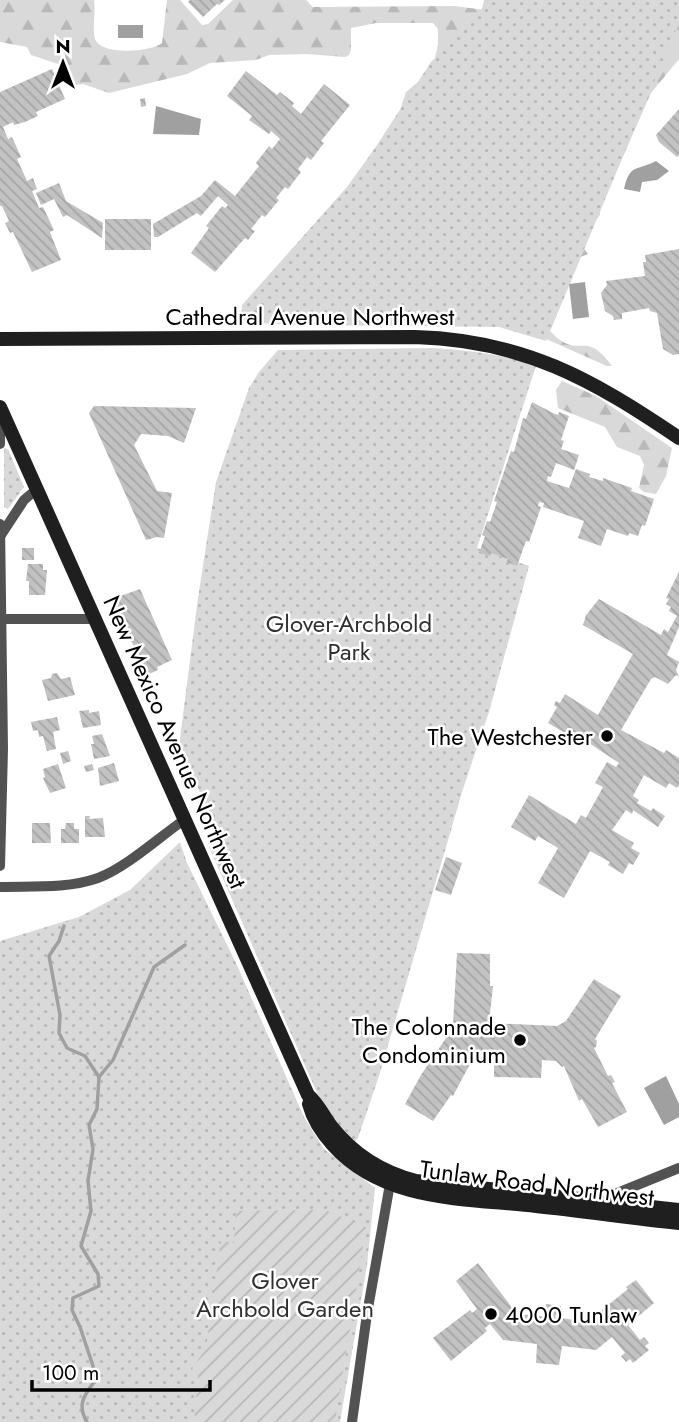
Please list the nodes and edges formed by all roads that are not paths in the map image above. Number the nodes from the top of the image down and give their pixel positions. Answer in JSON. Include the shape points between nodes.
{"nodes":[{"id":1,"x":0,"y":339,"type":"edge"},
{"id":2,"x":0,"y":408,"type":"edge"},
{"id":3,"x":679,"y":438,"type":"edge"},
{"id":4,"x":0,"y":444,"type":"edge"},
{"id":5,"x":37,"y":489,"type":"junction"},
{"id":6,"x":0,"y":524,"type":"edge"},
{"id":7,"x":1,"y":535,"type":"edge"},
{"id":8,"x":1,"y":619,"type":"edge"},
{"id":9,"x":94,"y":619,"type":"junction"},
{"id":10,"x":184,"y":820,"type":"junction"},
{"id":11,"x":0,"y":866,"type":"edge"},
{"id":12,"x":0,"y":887,"type":"edge"},
{"id":13,"x":679,"y":1168,"type":"edge"},
{"id":14,"x":391,"y":1179,"type":"junction"},
{"id":15,"x":605,"y":1208,"type":"junction"},
{"id":16,"x":679,"y":1210,"type":"edge"},
{"id":17,"x":679,"y":1223,"type":"edge"},
{"id":18,"x":352,"y":1422,"type":"edge"}],
"edges":[{"from":1,"to":3,"type":"street","name":"Cathedral Avenue Northwest","via":[[415,337],[475,342],[562,368]]},
{"from":2,"to":4,"type":"street"},
{"from":2,"to":5,"type":"street","name":"New Mexico Avenue Northwest"},
{"from":5,"to":7,"type":"street"},
{"from":5,"to":9,"type":"street","name":"New Mexico Avenue Northwest"},
{"from":6,"to":7,"type":"street"},
{"from":7,"to":8,"type":"street"},
{"from":8,"to":9,"type":"street"},
{"from":8,"to":11,"type":"street"},
{"from":9,"to":10,"type":"street","name":"New Mexico Avenue Northwest"},
{"from":10,"to":12,"type":"street","via":[[100,877],[61,885]]},
{"from":10,"to":14,"type":"street","name":"New Mexico Avenue Northwest","via":[[308,1095],[351,1149]]},
{"from":13,"to":15,"type":"street","via":[[616,1193]]},
{"from":14,"to":15,"type":"street","name":"Tunlaw Road Northwest"},
{"from":14,"to":18,"type":"street"},
{"from":15,"to":16,"type":"street","name":"Tunlaw Road Northwest"},
{"from":15,"to":17,"type":"street","name":"Tunlaw Road Northwest"}]}
